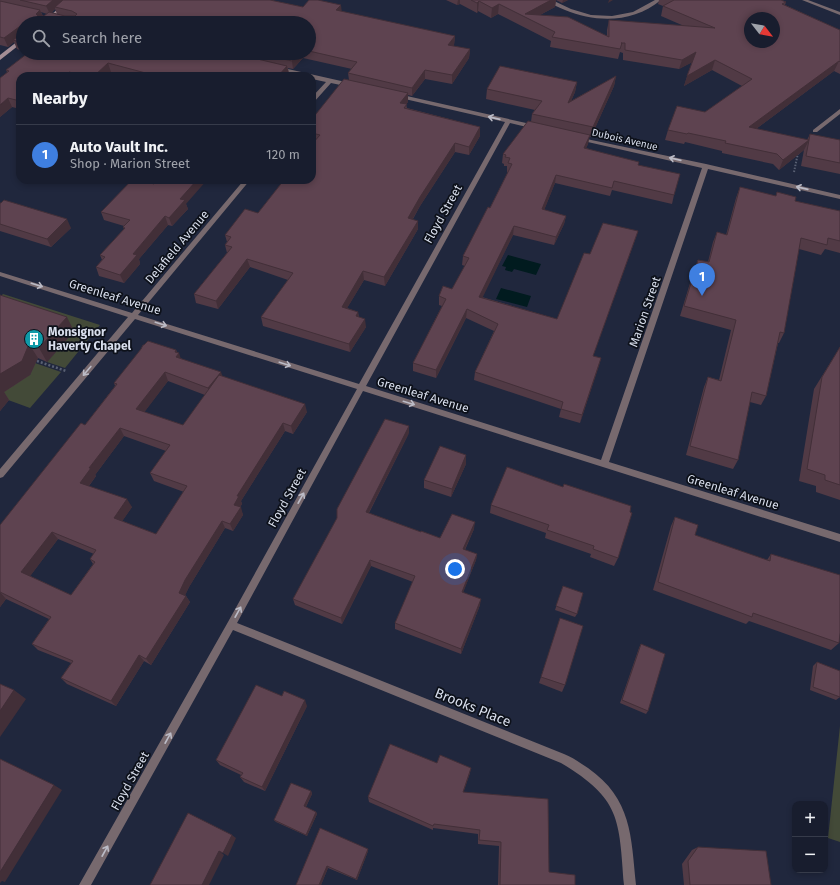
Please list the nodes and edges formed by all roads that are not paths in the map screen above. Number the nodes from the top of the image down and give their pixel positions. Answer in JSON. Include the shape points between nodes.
{"nodes":[{"id":1,"x":72,"y":0,"type":"edge"},
{"id":2,"x":548,"y":0,"type":"edge"},
{"id":3,"x":659,"y":0,"type":"edge"},
{"id":4,"x":804,"y":0,"type":"edge"},
{"id":5,"x":840,"y":14,"type":"edge"},
{"id":6,"x":52,"y":16,"type":"edge"},
{"id":7,"x":16,"y":45,"type":"edge"},
{"id":8,"x":0,"y":58,"type":"edge"},
{"id":9,"x":273,"y":68,"type":"edge"},
{"id":10,"x":291,"y":72,"type":"edge"},
{"id":11,"x":316,"y":78,"type":"edge"},
{"id":12,"x":329,"y":81,"type":"junction"},
{"id":13,"x":360,"y":88,"type":"edge"},
{"id":14,"x":392,"y":95,"type":"edge"},
{"id":15,"x":316,"y":96,"type":"edge"},
{"id":16,"x":840,"y":111,"type":"edge"},
{"id":17,"x":508,"y":121,"type":"junction"},
{"id":18,"x":539,"y":128,"type":"edge"},
{"id":19,"x":815,"y":131,"type":"dead end"},
{"id":20,"x":569,"y":135,"type":"edge"},
{"id":21,"x":706,"y":166,"type":"junction"},
{"id":22,"x":244,"y":184,"type":"edge"},
{"id":23,"x":840,"y":197,"type":"edge"},
{"id":24,"x":0,"y":274,"type":"edge"},
{"id":25,"x":134,"y":316,"type":"junction"},
{"id":26,"x":361,"y":388,"type":"junction"},
{"id":27,"x":604,"y":464,"type":"junction"},
{"id":28,"x":0,"y":475,"type":"edge"},
{"id":29,"x":840,"y":538,"type":"edge"},
{"id":30,"x":231,"y":626,"type":"junction"},
{"id":31,"x":86,"y":885,"type":"edge"},
{"id":32,"x":630,"y":885,"type":"edge"}],
"edges":[{"from":1,"to":6,"type":"main road"},
{"from":2,"to":3,"type":"street","via":[[573,12],[600,18],[635,13]]},
{"from":4,"to":5,"type":"street"},
{"from":7,"to":8,"type":"main road"},
{"from":9,"to":10,"type":"street"},
{"from":11,"to":12,"type":"street"},
{"from":12,"to":13,"type":"street"},
{"from":12,"to":15,"type":"street"},
{"from":17,"to":14,"type":"street","one_way":true},
{"from":16,"to":19,"type":"street"},
{"from":17,"to":18,"type":"street"},
{"from":17,"to":26,"type":"street","name":"Floyd Street"},
{"from":21,"to":20,"type":"street","name":"Dubois Avenue","one_way":true},
{"from":23,"to":21,"type":"street","name":"Dubois Avenue","one_way":true},
{"from":21,"to":27,"type":"street","name":"Marion Street"},
{"from":22,"to":25,"type":"street","name":"Delafield Avenue"},
{"from":24,"to":25,"type":"street","name":"Greenleaf Avenue","one_way":true},
{"from":25,"to":26,"type":"street","name":"Greenleaf Avenue","one_way":true},
{"from":25,"to":28,"type":"street","name":"Delafield Avenue","one_way":true},
{"from":26,"to":27,"type":"street","name":"Greenleaf Avenue","one_way":true},
{"from":30,"to":26,"type":"street","name":"Floyd Street","one_way":true},
{"from":27,"to":29,"type":"street","name":"Greenleaf Avenue"},
{"from":31,"to":30,"type":"street","name":"Floyd Street","one_way":true},
{"from":30,"to":32,"type":"street","name":"Brooks Place","via":[[577,766],[608,793],[619,811],[624,830]]}]}
